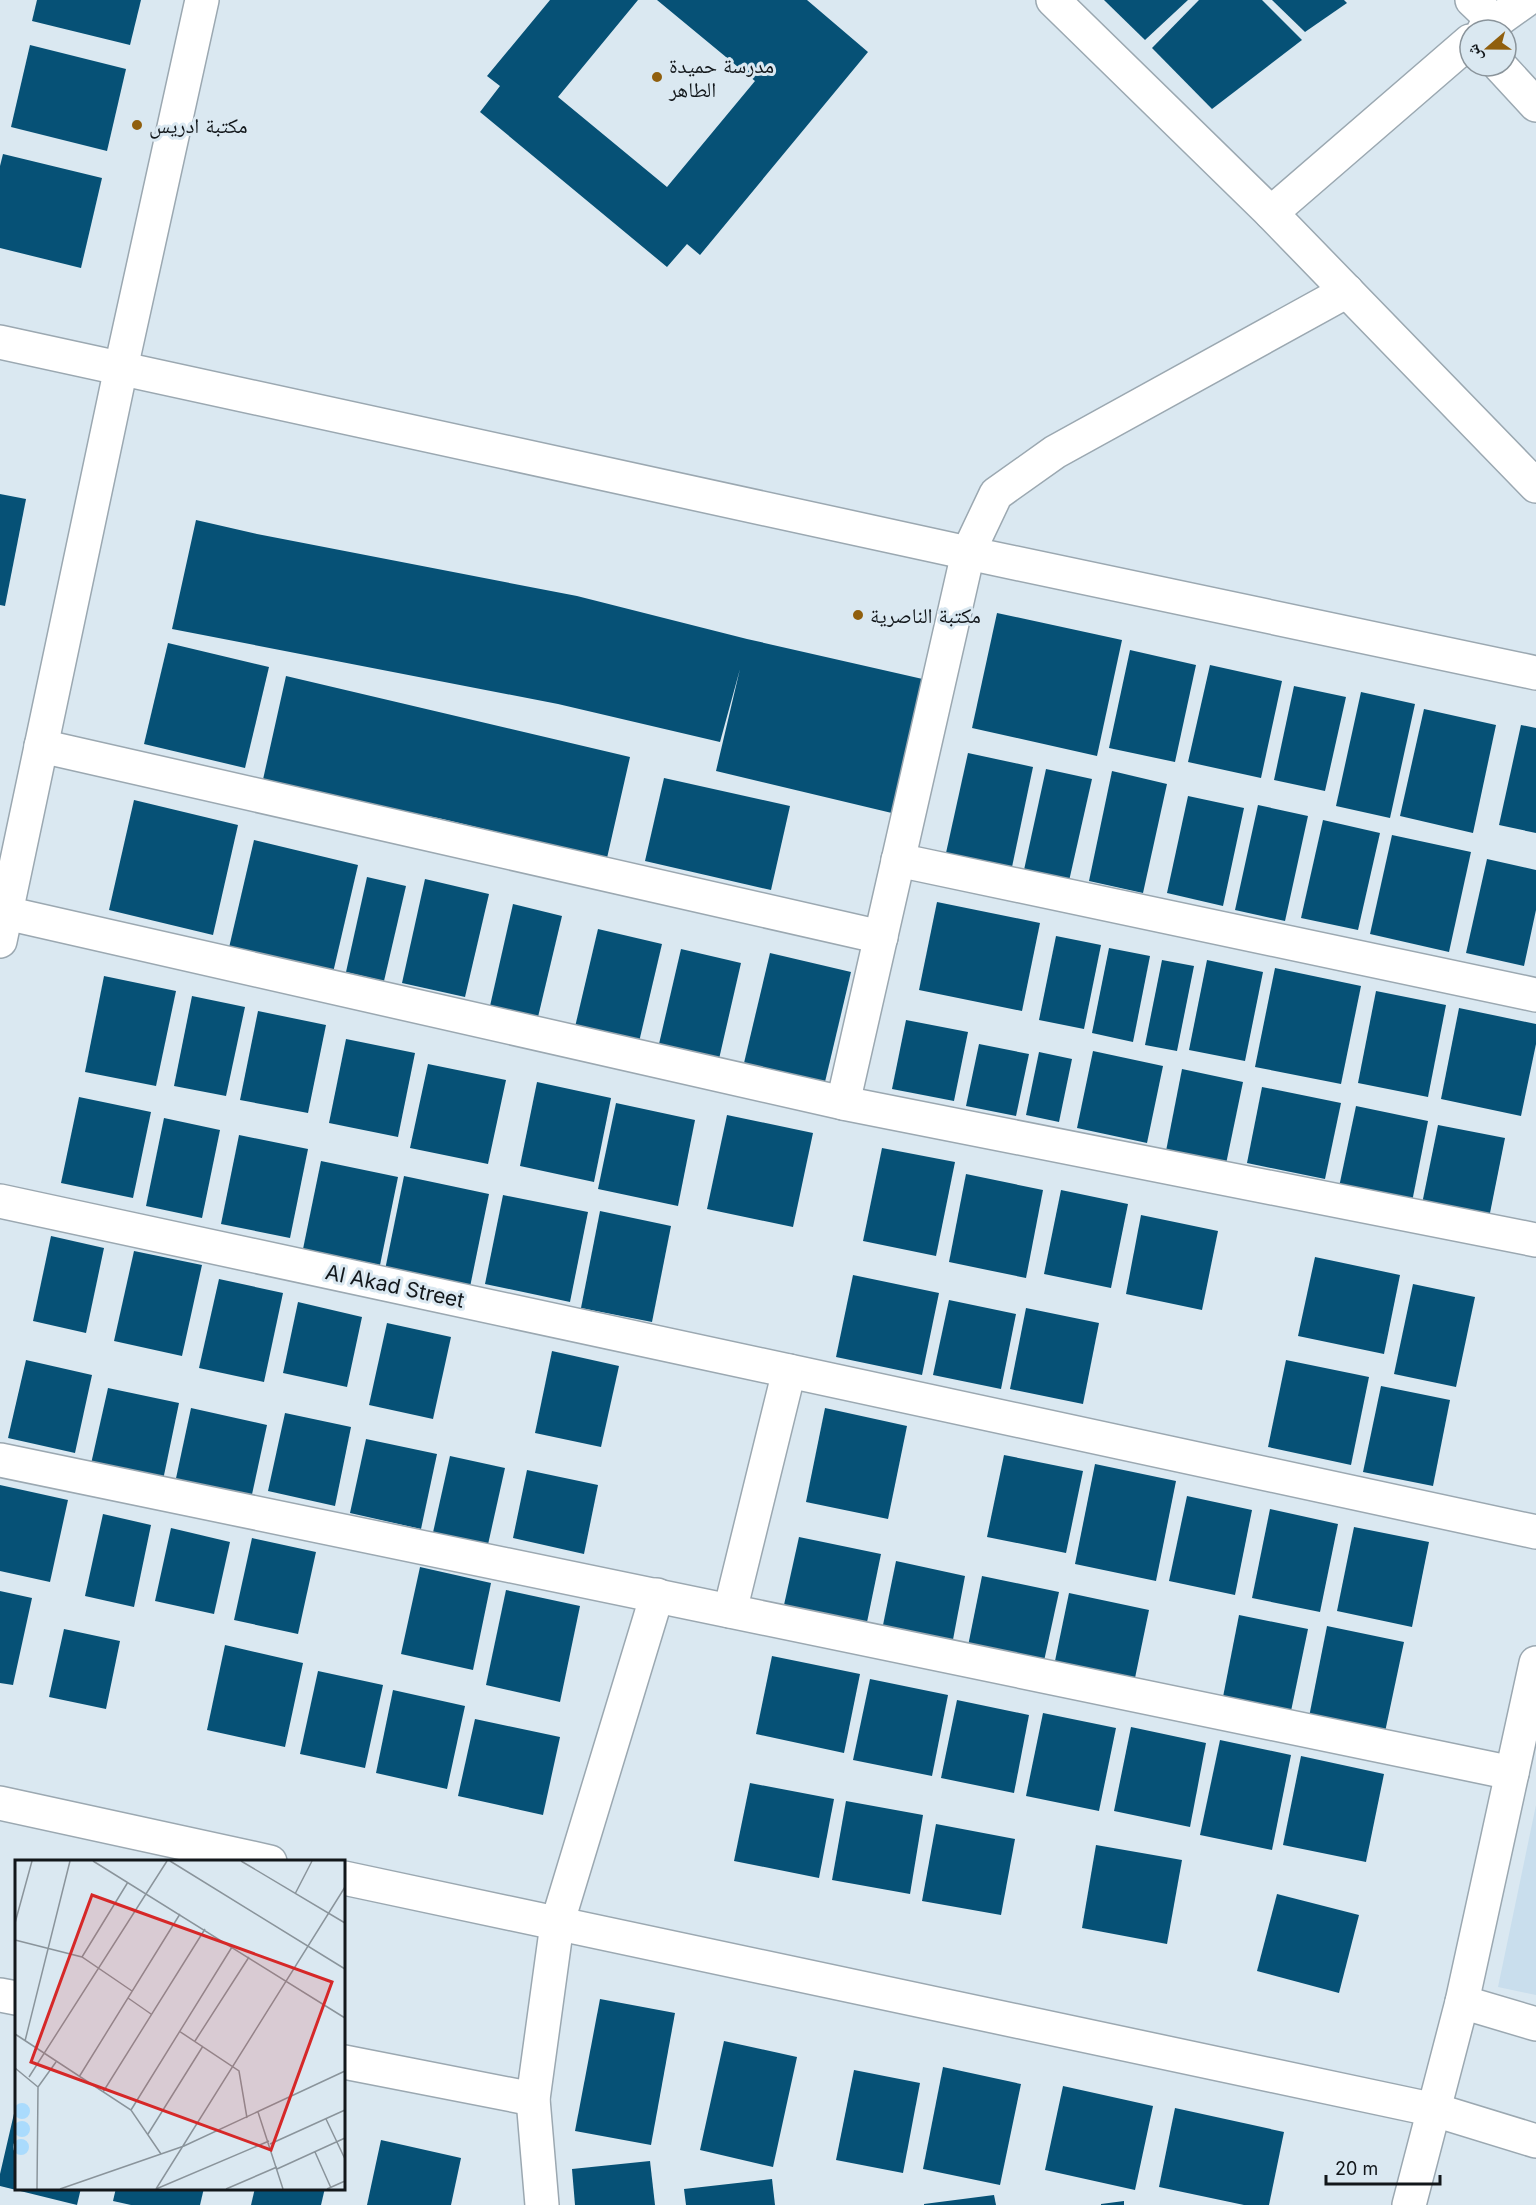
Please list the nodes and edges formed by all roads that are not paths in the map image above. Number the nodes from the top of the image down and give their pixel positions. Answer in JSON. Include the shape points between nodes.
{"nodes":[{"id":1,"x":202,"y":0,"type":"edge"},
{"id":2,"x":1053,"y":0,"type":"edge"},
{"id":3,"x":1526,"y":0,"type":"edge"},
{"id":4,"x":1490,"y":18,"type":"edge"},
{"id":5,"x":1458,"y":43,"type":"edge"},
{"id":6,"x":1511,"y":78,"type":"edge"},
{"id":7,"x":1536,"y":105,"type":"edge"},
{"id":8,"x":1271,"y":213,"type":"junction"},
{"id":9,"x":1347,"y":291,"type":"junction"},
{"id":10,"x":0,"y":342,"type":"edge"},
{"id":11,"x":120,"y":368,"type":"junction"},
{"id":12,"x":1536,"y":486,"type":"edge"},
{"id":13,"x":968,"y":553,"type":"junction"},
{"id":14,"x":1536,"y":673,"type":"edge"},
{"id":15,"x":41,"y":746,"type":"junction"},
{"id":16,"x":898,"y":860,"type":"junction"},
{"id":17,"x":3,"y":927,"type":"edge"},
{"id":18,"x":881,"y":937,"type":"junction"},
{"id":19,"x":1536,"y":995,"type":"edge"},
{"id":20,"x":843,"y":1103,"type":"junction"},
{"id":21,"x":0,"y":1202,"type":"edge"},
{"id":22,"x":1536,"y":1240,"type":"edge"},
{"id":23,"x":789,"y":1371,"type":"junction"},
{"id":24,"x":0,"y":1460,"type":"edge"},
{"id":25,"x":1536,"y":1532,"type":"edge"},
{"id":26,"x":657,"y":1595,"type":"junction"},
{"id":27,"x":730,"y":1611,"type":"junction"},
{"id":28,"x":1536,"y":1663,"type":"edge"},
{"id":29,"x":1512,"y":1773,"type":"junction"},
{"id":30,"x":0,"y":1803,"type":"edge"},
{"id":31,"x":261,"y":1860,"type":"edge"},
{"id":32,"x":345,"y":1878,"type":"edge"},
{"id":33,"x":557,"y":1924,"type":"junction"},
{"id":34,"x":0,"y":1995,"type":"edge"},
{"id":35,"x":15,"y":1998,"type":"edge"},
{"id":36,"x":1462,"y":2002,"type":"junction"},
{"id":37,"x":1536,"y":2024,"type":"edge"},
{"id":38,"x":345,"y":2062,"type":"edge"},
{"id":39,"x":533,"y":2099,"type":"junction"},
{"id":40,"x":1435,"y":2110,"type":"junction"},
{"id":41,"x":1536,"y":2141,"type":"edge"},
{"id":42,"x":542,"y":2205,"type":"edge"},
{"id":43,"x":1409,"y":2205,"type":"edge"}],
"edges":[{"from":1,"to":11,"type":"street"},
{"from":2,"to":8,"type":"street"},
{"from":3,"to":4,"type":"street"},
{"from":5,"to":8,"type":"street"},
{"from":6,"to":7,"type":"street"},
{"from":8,"to":9,"type":"street"},
{"from":9,"to":12,"type":"street"},
{"from":9,"to":13,"type":"street","via":[[1055,452],[996,494]]},
{"from":10,"to":11,"type":"street"},
{"from":11,"to":13,"type":"street"},
{"from":11,"to":15,"type":"street"},
{"from":13,"to":14,"type":"street"},
{"from":13,"to":16,"type":"street"},
{"from":15,"to":17,"type":"street"},
{"from":15,"to":18,"type":"street"},
{"from":16,"to":18,"type":"street"},
{"from":16,"to":19,"type":"street"},
{"from":17,"to":20,"type":"street"},
{"from":18,"to":20,"type":"street"},
{"from":20,"to":22,"type":"street"},
{"from":21,"to":23,"type":"street","name":"Al Akad Street"},
{"from":23,"to":25,"type":"street","name":"Al Akad Street"},
{"from":23,"to":27,"type":"street"},
{"from":24,"to":26,"type":"street"},
{"from":26,"to":27,"type":"street"},
{"from":26,"to":33,"type":"street"},
{"from":27,"to":29,"type":"street"},
{"from":28,"to":29,"type":"street"},
{"from":29,"to":36,"type":"street"},
{"from":30,"to":31,"type":"street"},
{"from":32,"to":33,"type":"street"},
{"from":33,"to":39,"type":"street"},
{"from":33,"to":40,"type":"street"},
{"from":34,"to":35,"type":"street"},
{"from":36,"to":37,"type":"street"},
{"from":36,"to":40,"type":"street"},
{"from":38,"to":39,"type":"street"},
{"from":39,"to":42,"type":"street"},
{"from":40,"to":41,"type":"street"},
{"from":40,"to":43,"type":"street"}]}
